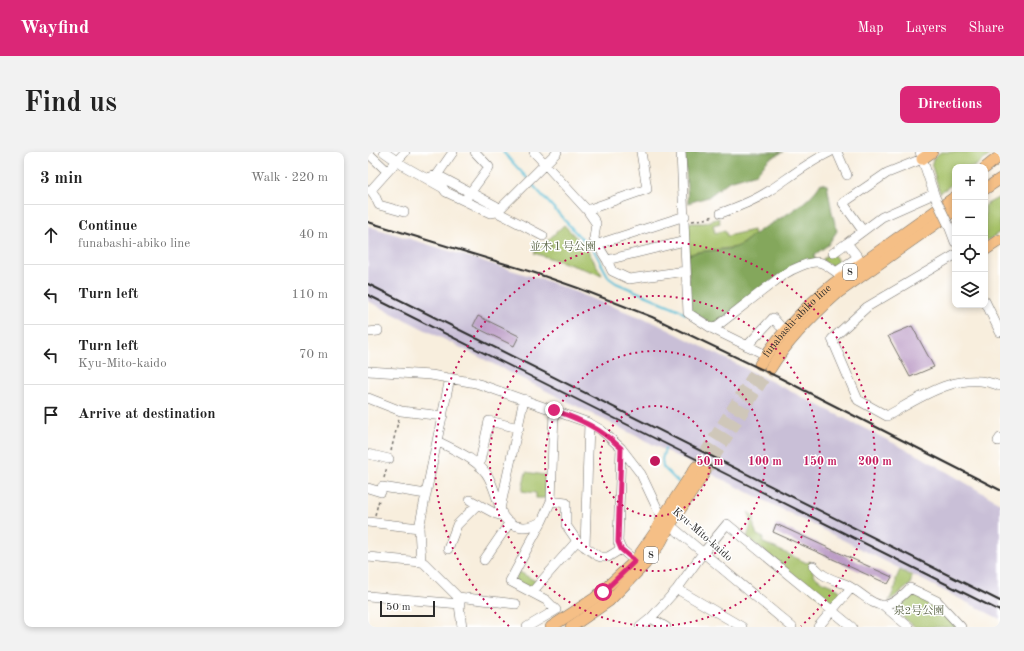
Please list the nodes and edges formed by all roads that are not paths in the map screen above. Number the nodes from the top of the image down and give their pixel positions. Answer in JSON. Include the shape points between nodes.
{"nodes":[{"id":1,"x":384,"y":152,"type":"edge"},
{"id":2,"x":405,"y":152,"type":"edge"},
{"id":3,"x":453,"y":152,"type":"edge"},
{"id":4,"x":475,"y":152,"type":"edge"},
{"id":5,"x":534,"y":152,"type":"edge"},
{"id":6,"x":557,"y":152,"type":"edge"},
{"id":7,"x":641,"y":152,"type":"edge"},
{"id":8,"x":681,"y":152,"type":"edge"},
{"id":9,"x":830,"y":152,"type":"edge"},
{"id":10,"x":837,"y":152,"type":"edge"},
{"id":11,"x":932,"y":152,"type":"edge"},
{"id":12,"x":368,"y":153,"type":"edge"},
{"id":13,"x":921,"y":155,"type":"edge"},
{"id":14,"x":1000,"y":156,"type":"edge"},
{"id":15,"x":398,"y":160,"type":"junction"},
{"id":16,"x":545,"y":164,"type":"junction"},
{"id":17,"x":988,"y":166,"type":"edge"},
{"id":18,"x":1000,"y":166,"type":"edge"},
{"id":19,"x":388,"y":171,"type":"junction"},
{"id":20,"x":988,"y":174,"type":"edge"},
{"id":21,"x":437,"y":175,"type":"junction"},
{"id":22,"x":847,"y":175,"type":"dead end"},
{"id":23,"x":428,"y":178,"type":"junction"},
{"id":24,"x":1000,"y":178,"type":"edge"},
{"id":25,"x":1000,"y":185,"type":"edge"},
{"id":26,"x":988,"y":187,"type":"edge"},
{"id":27,"x":369,"y":190,"type":"edge"},
{"id":28,"x":988,"y":191,"type":"edge"},
{"id":29,"x":470,"y":192,"type":"junction"},
{"id":30,"x":934,"y":196,"type":"junction"},
{"id":31,"x":465,"y":200,"type":"junction"},
{"id":32,"x":952,"y":202,"type":"edge"},
{"id":33,"x":952,"y":202,"type":"edge"},
{"id":34,"x":586,"y":210,"type":"junction"},
{"id":35,"x":404,"y":212,"type":"dead end"},
{"id":36,"x":497,"y":212,"type":"junction"},
{"id":37,"x":721,"y":213,"type":"road end"},
{"id":38,"x":685,"y":219,"type":"junction"},
{"id":39,"x":863,"y":231,"type":"junction"},
{"id":40,"x":543,"y":236,"type":"dead end"},
{"id":41,"x":953,"y":236,"type":"edge"},
{"id":42,"x":1000,"y":240,"type":"edge"},
{"id":43,"x":685,"y":241,"type":"junction"},
{"id":44,"x":847,"y":243,"type":"junction"},
{"id":45,"x":598,"y":244,"type":"junction"},
{"id":46,"x":988,"y":248,"type":"edge"},
{"id":47,"x":833,"y":253,"type":"dead end"},
{"id":48,"x":952,"y":256,"type":"edge"},
{"id":49,"x":607,"y":260,"type":"junction"},
{"id":50,"x":860,"y":260,"type":"junction"},
{"id":51,"x":686,"y":271,"type":"junction"},
{"id":52,"x":988,"y":307,"type":"edge"},
{"id":53,"x":780,"y":326,"type":"dead end"},
{"id":54,"x":713,"y":329,"type":"junction"},
{"id":55,"x":378,"y":331,"type":"dead end"},
{"id":56,"x":368,"y":332,"type":"edge"},
{"id":57,"x":1000,"y":332,"type":"edge"},
{"id":58,"x":747,"y":346,"type":"junction"},
{"id":59,"x":765,"y":363,"type":"junction"},
{"id":60,"x":368,"y":370,"type":"edge"},
{"id":61,"x":450,"y":378,"type":"junction"},
{"id":62,"x":1000,"y":386,"type":"edge"},
{"id":63,"x":524,"y":399,"type":"junction"},
{"id":64,"x":369,"y":401,"type":"edge"},
{"id":65,"x":554,"y":410,"type":"junction"},
{"id":66,"x":443,"y":416,"type":"junction"},
{"id":67,"x":589,"y":423,"type":"junction"},
{"id":68,"x":519,"y":428,"type":"junction"},
{"id":69,"x":436,"y":441,"type":"junction"},
{"id":70,"x":621,"y":448,"type":"junction"},
{"id":71,"x":368,"y":454,"type":"edge"},
{"id":72,"x":389,"y":459,"type":"dead end"},
{"id":73,"x":479,"y":466,"type":"junction"},
{"id":74,"x":700,"y":469,"type":"tunnel mouth"},
{"id":75,"x":368,"y":488,"type":"edge"},
{"id":76,"x":426,"y":494,"type":"junction"},
{"id":77,"x":551,"y":501,"type":"junction"},
{"id":78,"x":504,"y":516,"type":"junction"},
{"id":79,"x":542,"y":521,"type":"junction"},
{"id":80,"x":667,"y":521,"type":"junction"},
{"id":81,"x":368,"y":522,"type":"edge"},
{"id":82,"x":419,"y":528,"type":"junction"},
{"id":83,"x":581,"y":544,"type":"junction"},
{"id":84,"x":448,"y":549,"type":"dead end"},
{"id":85,"x":621,"y":549,"type":"junction"},
{"id":86,"x":703,"y":553,"type":"junction"},
{"id":87,"x":368,"y":557,"type":"edge"},
{"id":88,"x":484,"y":560,"type":"dead end"},
{"id":89,"x":635,"y":561,"type":"junction"},
{"id":90,"x":421,"y":562,"type":"junction"},
{"id":91,"x":813,"y":566,"type":"dead end"},
{"id":92,"x":851,"y":588,"type":"junction"},
{"id":93,"x":677,"y":589,"type":"junction"},
{"id":94,"x":532,"y":592,"type":"junction"},
{"id":95,"x":368,"y":596,"type":"edge"},
{"id":96,"x":459,"y":601,"type":"junction"},
{"id":97,"x":516,"y":604,"type":"dead end"},
{"id":98,"x":883,"y":605,"type":"junction"},
{"id":99,"x":832,"y":610,"type":"junction"},
{"id":100,"x":651,"y":618,"type":"junction"},
{"id":101,"x":574,"y":626,"type":"edge"},
{"id":102,"x":462,"y":627,"type":"edge"},
{"id":103,"x":527,"y":627,"type":"edge"},
{"id":104,"x":551,"y":627,"type":"edge"},
{"id":105,"x":640,"y":627,"type":"edge"},
{"id":106,"x":666,"y":627,"type":"edge"},
{"id":107,"x":742,"y":627,"type":"edge"},
{"id":108,"x":792,"y":627,"type":"edge"},
{"id":109,"x":818,"y":627,"type":"edge"},
{"id":110,"x":852,"y":627,"type":"edge"},
{"id":111,"x":909,"y":627,"type":"edge"},
{"id":112,"x":961,"y":627,"type":"edge"}],
"edges":[{"from":1,"to":15,"type":"street"},
{"from":2,"to":15,"type":"street"},
{"from":3,"to":21,"type":"street"},
{"from":4,"to":29,"type":"street","via":[[488,167]]},
{"from":5,"to":16,"type":"street"},
{"from":6,"to":16,"type":"street"},
{"from":7,"to":34,"type":"street","via":[[647,188]]},
{"from":8,"to":38,"type":"street"},
{"from":9,"to":37,"type":"street","via":[[813,160],[768,192]]},
{"from":10,"to":22,"type":"street"},
{"from":11,"to":13,"type":"main road"},
{"from":12,"to":19,"type":"street"},
{"from":13,"to":30,"type":"street"},
{"from":13,"to":39,"type":"street","via":[[887,173],[843,203]]},
{"from":14,"to":17,"type":"main road"},
{"from":15,"to":19,"type":"street"},
{"from":15,"to":23,"type":"street","via":[[404,166]]},
{"from":16,"to":34,"type":"street"},
{"from":16,"to":36,"type":"street"},
{"from":18,"to":20,"type":"main road"},
{"from":19,"to":27,"type":"street"},
{"from":21,"to":23,"type":"street"},
{"from":21,"to":29,"type":"street"},
{"from":23,"to":31,"type":"street","via":[[446,192]]},
{"from":24,"to":26,"type":"main road"},
{"from":25,"to":28,"type":"main road"},
{"from":27,"to":35,"type":"street","via":[[375,196],[378,206]]},
{"from":29,"to":31,"type":"street"},
{"from":29,"to":36,"type":"street","via":[[496,206]]},
{"from":30,"to":39,"type":"street","via":[[882,216]]},
{"from":30,"to":41,"type":"street","bridge":true},
{"from":31,"to":36,"type":"street","via":[[490,213]]},
{"from":32,"to":50,"type":"main road","name":"funabashi-abiko line","number":"8"},
{"from":33,"to":59,"type":"main road","name":"funabashi-abiko line","number":"8","via":[[839,292]]},
{"from":34,"to":45,"type":"street","via":[[596,223],[594,239]]},
{"from":36,"to":40,"type":"street"},
{"from":38,"to":43,"type":"street"},
{"from":38,"to":45,"type":"street"},
{"from":39,"to":44,"type":"street"},
{"from":42,"to":46,"type":"main road"},
{"from":43,"to":49,"type":"street"},
{"from":43,"to":51,"type":"street"},
{"from":44,"to":47,"type":"street"},
{"from":44,"to":50,"type":"street"},
{"from":45,"to":49,"type":"street"},
{"from":48,"to":62,"type":"street","via":[[867,307],[832,339],[858,400],[887,416],[918,398],[950,384],[970,380],[992,382]]},
{"from":49,"to":51,"type":"street","via":[[612,271],[629,279]]},
{"from":50,"to":54,"type":"street","via":[[836,272],[821,262],[793,269]]},
{"from":50,"to":59,"type":"main road","name":"funabashi-abiko line","number":"8","via":[[815,299],[789,326]]},
{"from":51,"to":54,"type":"street","via":[[688,313]]},
{"from":52,"to":57,"type":"street"},
{"from":53,"to":58,"type":"street","via":[[773,318]]},
{"from":54,"to":58,"type":"street"},
{"from":55,"to":56,"type":"street"},
{"from":58,"to":59,"type":"street"},
{"from":60,"to":61,"type":"street","name":"Kyu-Mito-kaido"},
{"from":61,"to":63,"type":"street","name":"Kyu-Mito-kaido","via":[[476,383]]},
{"from":61,"to":66,"type":"street"},
{"from":63,"to":65,"type":"street","name":"Kyu-Mito-kaido"},
{"from":63,"to":68,"type":"street"},
{"from":64,"to":66,"type":"street","via":[[401,411]]},
{"from":65,"to":67,"type":"street","name":"Kyu-Mito-kaido"},
{"from":65,"to":77,"type":"street"},
{"from":66,"to":69,"type":"street"},
{"from":67,"to":70,"type":"street","name":"Kyu-Mito-kaido"},
{"from":67,"to":83,"type":"street"},
{"from":68,"to":73,"type":"street","via":[[489,421]]},
{"from":68,"to":78,"type":"street"},
{"from":69,"to":73,"type":"street"},
{"from":69,"to":76,"type":"street"},
{"from":70,"to":80,"type":"street","name":"Kyu-Mito-kaido","via":[[640,474],[658,510]]},
{"from":70,"to":85,"type":"street","via":[[618,542]]},
{"from":71,"to":72,"type":"street"},
{"from":73,"to":78,"type":"street","via":[[489,477]]},
{"from":74,"to":80,"type":"main road","number":"8"},
{"from":75,"to":76,"type":"street"},
{"from":76,"to":82,"type":"street"},
{"from":77,"to":79,"type":"street"},
{"from":77,"to":83,"type":"street","via":[[566,503],[566,525]]},
{"from":78,"to":79,"type":"street","via":[[516,526],[527,527]]},
{"from":78,"to":84,"type":"street","via":[[474,502],[457,525]]},
{"from":78,"to":88,"type":"street"},
{"from":79,"to":94,"type":"street","via":[[510,581]]},
{"from":80,"to":86,"type":"street","name":"Kyu-Mito-kaido"},
{"from":80,"to":89,"type":"main road","number":"8","via":[[656,531]]},
{"from":80,"to":101,"type":"main road","number":"8","via":[[657,548],[645,564],[609,601]]},
{"from":81,"to":82,"type":"street"},
{"from":82,"to":90,"type":"street"},
{"from":83,"to":85,"type":"street","via":[[601,557],[608,557]]},
{"from":83,"to":94,"type":"street"},
{"from":85,"to":89,"type":"street"},
{"from":86,"to":93,"type":"street"},
{"from":86,"to":99,"type":"street","via":[[727,524]]},
{"from":86,"to":108,"type":"street","name":"Kyu-Mito-kaido"},
{"from":87,"to":90,"type":"street"},
{"from":89,"to":104,"type":"main road","number":"8","via":[[595,598]]},
{"from":90,"to":96,"type":"street"},
{"from":91,"to":92,"type":"street","via":[[822,574]]},
{"from":92,"to":98,"type":"street","via":[[871,603]]},
{"from":92,"to":99,"type":"street"},
{"from":93,"to":100,"type":"street"},
{"from":93,"to":107,"type":"street"},
{"from":94,"to":103,"type":"street","via":[[556,610]]},
{"from":95,"to":96,"type":"street"},
{"from":96,"to":97,"type":"street"},
{"from":96,"to":102,"type":"street"},
{"from":98,"to":111,"type":"street"},
{"from":98,"to":112,"type":"street","via":[[901,598],[910,588],[936,601]]},
{"from":99,"to":109,"type":"street"},
{"from":99,"to":110,"type":"street"},
{"from":100,"to":105,"type":"street"},
{"from":100,"to":106,"type":"street"}]}
